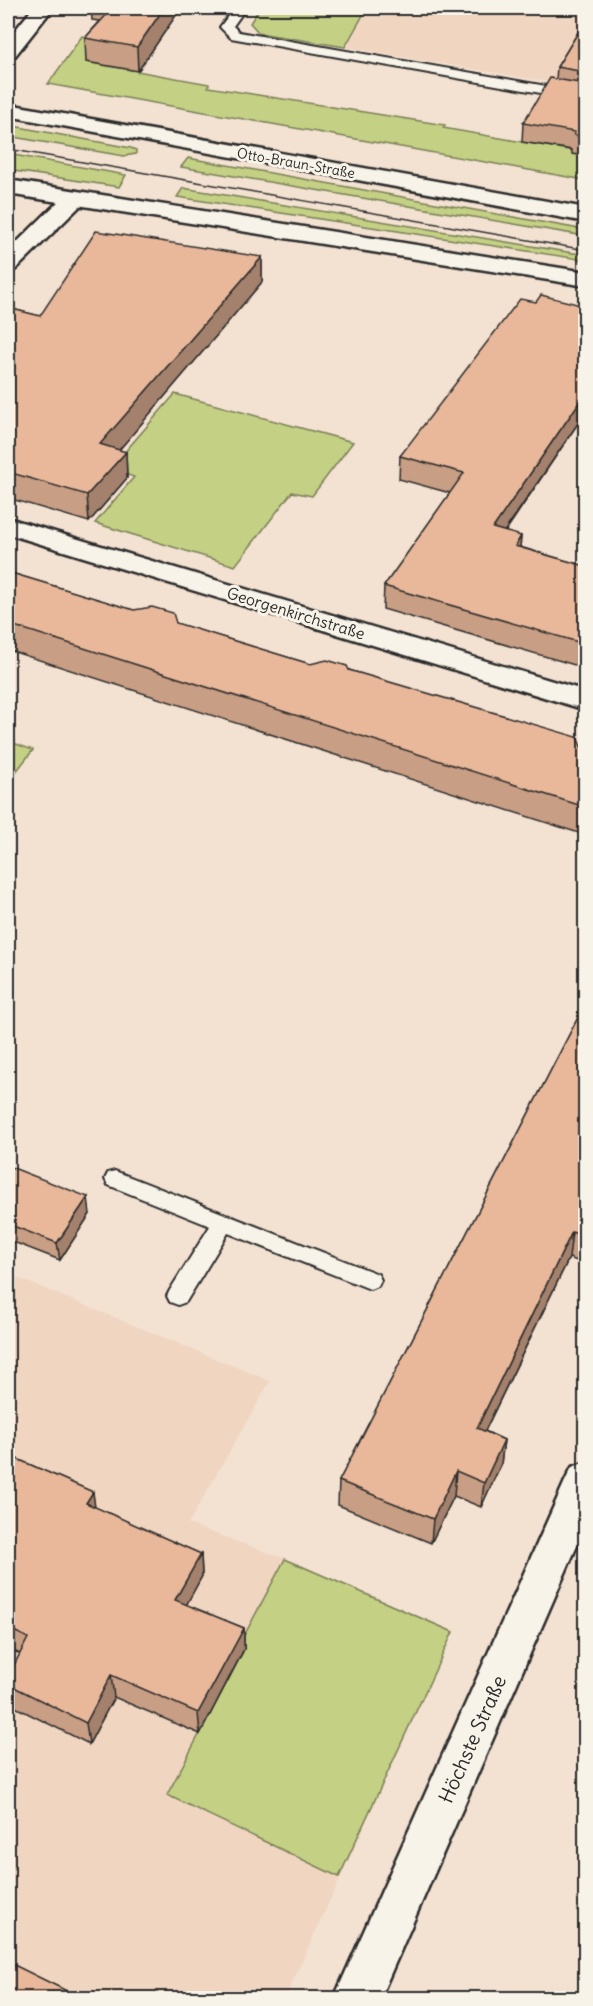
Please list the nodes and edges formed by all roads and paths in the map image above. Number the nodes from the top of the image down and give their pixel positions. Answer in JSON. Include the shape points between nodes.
{"nodes":[{"id":1,"x":43,"y":8,"type":"edge"},
{"id":2,"x":240,"y":8,"type":"edge"},
{"id":3,"x":8,"y":52,"type":"edge"},
{"id":4,"x":585,"y":97,"type":"edge"},
{"id":5,"x":8,"y":110,"type":"edge"},
{"id":6,"x":8,"y":188,"type":"edge"},
{"id":7,"x":75,"y":198,"type":"junction"},
{"id":8,"x":585,"y":216,"type":"edge"},
{"id":9,"x":8,"y":264,"type":"edge"},
{"id":10,"x":585,"y":279,"type":"edge"},
{"id":11,"x":8,"y":526,"type":"edge"},
{"id":12,"x":585,"y":701,"type":"edge"},
{"id":13,"x":115,"y":1179,"type":"dead end"},
{"id":14,"x":224,"y":1222,"type":"junction"},
{"id":15,"x":370,"y":1280,"type":"dead end"},
{"id":16,"x":178,"y":1296,"type":"dead end"},
{"id":17,"x":585,"y":1479,"type":"edge"},
{"id":18,"x":357,"y":1998,"type":"edge"}],
"edges":[{"from":1,"to":3,"type":"main road"},
{"from":2,"to":4,"type":"lane","via":[[226,27],[235,35]]},
{"from":5,"to":8,"type":"main road","name":"Otto-Braun-Straße"},
{"from":6,"to":7,"type":"main road"},
{"from":7,"to":9,"type":"main road"},
{"from":7,"to":10,"type":"main road"},
{"from":11,"to":12,"type":"main road","name":"Georgenkirchstraße"},
{"from":13,"to":14,"type":"lane"},
{"from":14,"to":15,"type":"lane"},
{"from":14,"to":16,"type":"lane"},
{"from":17,"to":18,"type":"main road","name":"Höchste Straße"}]}
